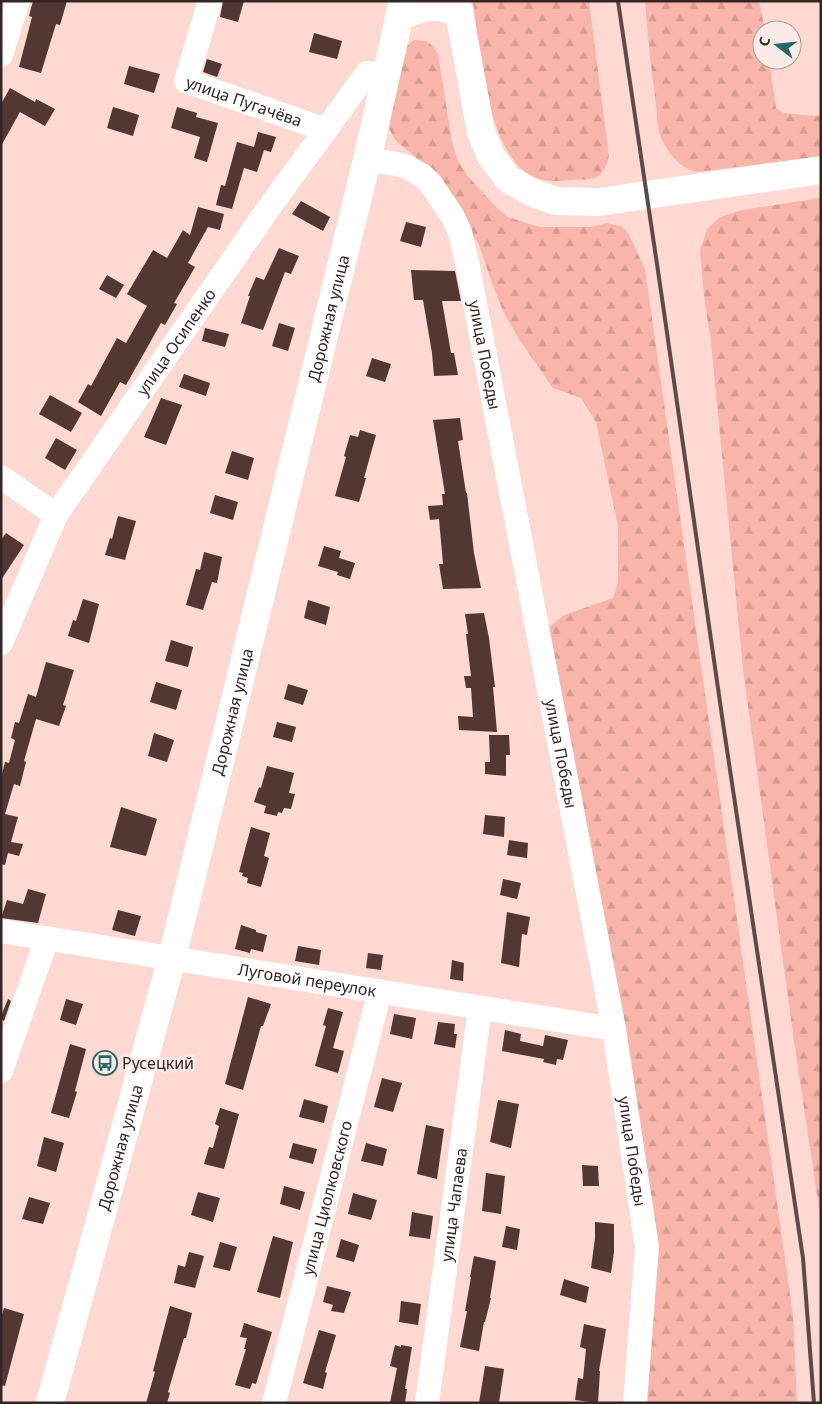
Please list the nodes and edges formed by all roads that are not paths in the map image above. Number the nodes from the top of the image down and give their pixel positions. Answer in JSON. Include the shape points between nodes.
{"nodes":[{"id":1,"x":18,"y":1,"type":"edge"},
{"id":2,"x":210,"y":1,"type":"edge"},
{"id":3,"x":458,"y":7,"type":"edge"},
{"id":4,"x":402,"y":9,"type":"edge"},
{"id":5,"x":1,"y":55,"type":"edge"},
{"id":6,"x":387,"y":73,"type":"junction"},
{"id":7,"x":326,"y":130,"type":"junction"},
{"id":8,"x":367,"y":160,"type":"junction"},
{"id":9,"x":821,"y":170,"type":"edge"},
{"id":10,"x":1,"y":477,"type":"edge"},
{"id":11,"x":56,"y":516,"type":"junction"},
{"id":12,"x":1,"y":643,"type":"edge"},
{"id":13,"x":1,"y":931,"type":"edge"},
{"id":14,"x":46,"y":938,"type":"junction"},
{"id":15,"x":172,"y":958,"type":"junction"},
{"id":16,"x":380,"y":991,"type":"junction"},
{"id":17,"x":480,"y":1008,"type":"junction"},
{"id":18,"x":614,"y":1029,"type":"junction"},
{"id":19,"x":1,"y":1071,"type":"edge"},
{"id":20,"x":50,"y":1403,"type":"edge"},
{"id":21,"x":274,"y":1403,"type":"edge"},
{"id":22,"x":428,"y":1403,"type":"edge"},
{"id":23,"x":635,"y":1403,"type":"edge"}],
"edges":[{"from":1,"to":5,"type":"street"},
{"from":2,"to":7,"type":"street","name":"улица Пугачёва","via":[[186,81]]},
{"from":3,"to":4,"type":"main road"},
{"from":3,"to":9,"type":"main road","via":[[481,132],[491,156],[508,179],[533,193],[556,201],[599,202]]},
{"from":4,"to":6,"type":"main road","name":"Дорожная улица"},
{"from":6,"to":7,"type":"street","name":"улица Осипенко","via":[[367,73]]},
{"from":6,"to":8,"type":"main road","name":"Дорожная улица"},
{"from":7,"to":11,"type":"street","name":"улица Осипенко"},
{"from":8,"to":15,"type":"main road","name":"Дорожная улица"},
{"from":8,"to":18,"type":"street","name":"улица Победы","via":[[397,164],[423,176],[460,232]]},
{"from":10,"to":11,"type":"street"},
{"from":11,"to":12,"type":"street","name":"улица Осипенко"},
{"from":13,"to":14,"type":"street","name":"Луговой переулок"},
{"from":14,"to":15,"type":"street","name":"Луговой переулок"},
{"from":14,"to":19,"type":"street"},
{"from":15,"to":16,"type":"street","name":"Луговой переулок"},
{"from":15,"to":20,"type":"main road","name":"Дорожная улица"},
{"from":16,"to":17,"type":"street","name":"Луговой переулок"},
{"from":16,"to":21,"type":"street","name":"улица Циолковского"},
{"from":17,"to":18,"type":"street","name":"Луговой переулок"},
{"from":17,"to":22,"type":"street","name":"улица Чапаева"},
{"from":18,"to":23,"type":"street","name":"улица Победы","via":[[647,1247]]}]}
